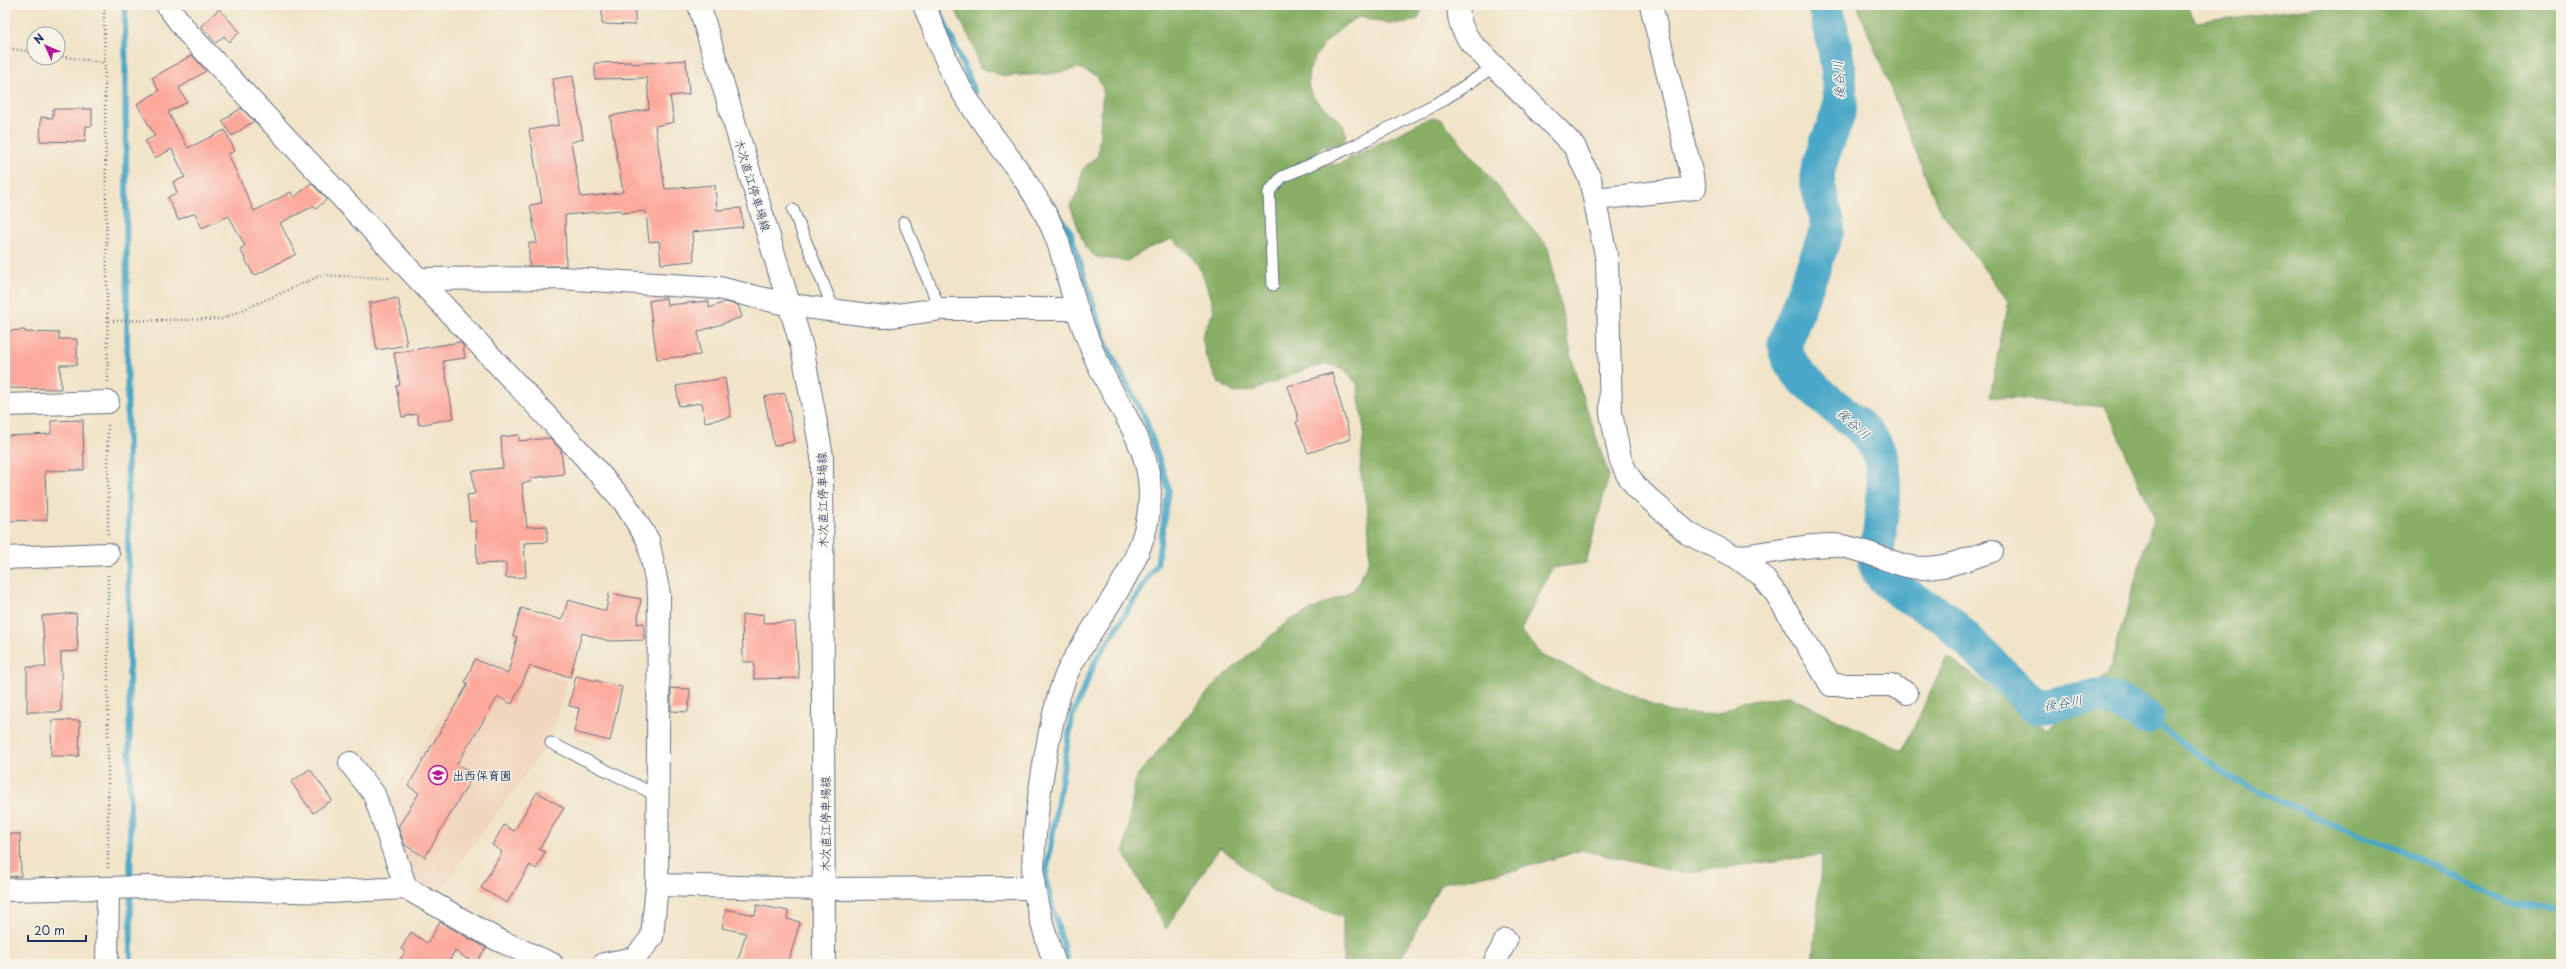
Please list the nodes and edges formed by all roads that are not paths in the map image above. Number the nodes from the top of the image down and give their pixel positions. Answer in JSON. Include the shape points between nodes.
{"nodes":[{"id":1,"x":167,"y":5,"type":"edge"},
{"id":2,"x":699,"y":5,"type":"edge"},
{"id":3,"x":924,"y":5,"type":"edge"},
{"id":4,"x":1459,"y":5,"type":"edge"},
{"id":5,"x":1651,"y":5,"type":"edge"},
{"id":6,"x":1495,"y":66,"type":"junction"},
{"id":7,"x":1596,"y":199,"type":"junction"},
{"id":8,"x":793,"y":210,"type":"dead end"},
{"id":9,"x":904,"y":222,"type":"dead end"},
{"id":10,"x":420,"y":280,"type":"junction"},
{"id":11,"x":1273,"y":285,"type":"dead end"},
{"id":12,"x":790,"y":304,"type":"junction"},
{"id":13,"x":940,"y":309,"type":"junction"},
{"id":14,"x":834,"y":310,"type":"junction"},
{"id":15,"x":1077,"y":310,"type":"junction"},
{"id":16,"x":108,"y":402,"type":"road end"},
{"id":17,"x":5,"y":405,"type":"edge"},
{"id":18,"x":1992,"y":551,"type":"dead end"},
{"id":19,"x":108,"y":554,"type":"road end"},
{"id":20,"x":1736,"y":557,"type":"junction"},
{"id":21,"x":5,"y":558,"type":"edge"},
{"id":22,"x":1907,"y":693,"type":"dead end"},
{"id":23,"x":551,"y":743,"type":"dead end"},
{"id":24,"x":350,"y":763,"type":"dead end"},
{"id":25,"x":658,"y":796,"type":"junction"},
{"id":26,"x":657,"y":885,"type":"junction"},
{"id":27,"x":108,"y":888,"type":"junction"},
{"id":28,"x":406,"y":888,"type":"junction"},
{"id":29,"x":1034,"y":888,"type":"junction"},
{"id":30,"x":825,"y":889,"type":"junction"},
{"id":31,"x":5,"y":890,"type":"edge"},
{"id":32,"x":1506,"y":940,"type":"dead end"},
{"id":33,"x":512,"y":957,"type":"edge"},
{"id":34,"x":107,"y":964,"type":"edge"},
{"id":35,"x":552,"y":964,"type":"edge"},
{"id":36,"x":604,"y":964,"type":"edge"},
{"id":37,"x":824,"y":964,"type":"edge"},
{"id":38,"x":1055,"y":964,"type":"edge"},
{"id":39,"x":1494,"y":964,"type":"edge"}],
"edges":[{"from":1,"to":10,"type":"street","via":[[187,32]]},
{"from":2,"to":12,"type":"street","name":"木次直江停車場線"},
{"from":3,"to":15,"type":"street","via":[[962,90],[1047,217],[1061,251]]},
{"from":4,"to":6,"type":"street","via":[[1462,29],[1471,43]]},
{"from":5,"to":7,"type":"street","via":[[1695,188]]},
{"from":6,"to":7,"type":"street","via":[[1574,146],[1590,179]]},
{"from":6,"to":11,"type":"lane","via":[[1443,100],[1354,146],[1282,177],[1269,192]]},
{"from":7,"to":20,"type":"street","via":[[1607,260],[1611,413],[1620,458],[1637,488],[1665,515],[1689,534]]},
{"from":8,"to":14,"type":"lane"},
{"from":9,"to":13,"type":"lane"},
{"from":10,"to":12,"type":"street","via":[[560,278],[719,288]]},
{"from":10,"to":25,"type":"street","via":[[584,454],[624,502],[648,540],[659,594]]},
{"from":12,"to":14,"type":"street"},
{"from":12,"to":30,"type":"street","name":"木次直江停車場線","via":[[813,401],[822,456]]},
{"from":13,"to":14,"type":"street","via":[[884,316]]},
{"from":13,"to":15,"type":"street"},
{"from":15,"to":29,"type":"street","via":[[1100,368],[1141,446],[1149,479],[1149,510],[1143,542],[1131,570],[1068,670],[1059,699],[1044,768],[1034,851]]},
{"from":16,"to":17,"type":"street"},
{"from":18,"to":20,"type":"street","via":[[1944,566],[1926,568],[1907,566],[1850,547],[1831,545]]},
{"from":19,"to":21,"type":"street"},
{"from":20,"to":22,"type":"street","via":[[1761,575],[1777,595],[1831,685],[1891,685]]},
{"from":23,"to":25,"type":"lane"},
{"from":24,"to":28,"type":"street","via":[[374,794]]},
{"from":25,"to":26,"type":"street"},
{"from":26,"to":30,"type":"street"},
{"from":26,"to":36,"type":"street","via":[[652,937],[635,958]]},
{"from":27,"to":28,"type":"street","via":[[150,886],[329,892]]},
{"from":27,"to":31,"type":"street"},
{"from":27,"to":34,"type":"street"},
{"from":28,"to":33,"type":"street"},
{"from":29,"to":30,"type":"street"},
{"from":29,"to":38,"type":"street"},
{"from":30,"to":37,"type":"street","name":"木次直江停車場線"},
{"from":32,"to":39,"type":"street"},
{"from":33,"to":35,"type":"street"}]}
